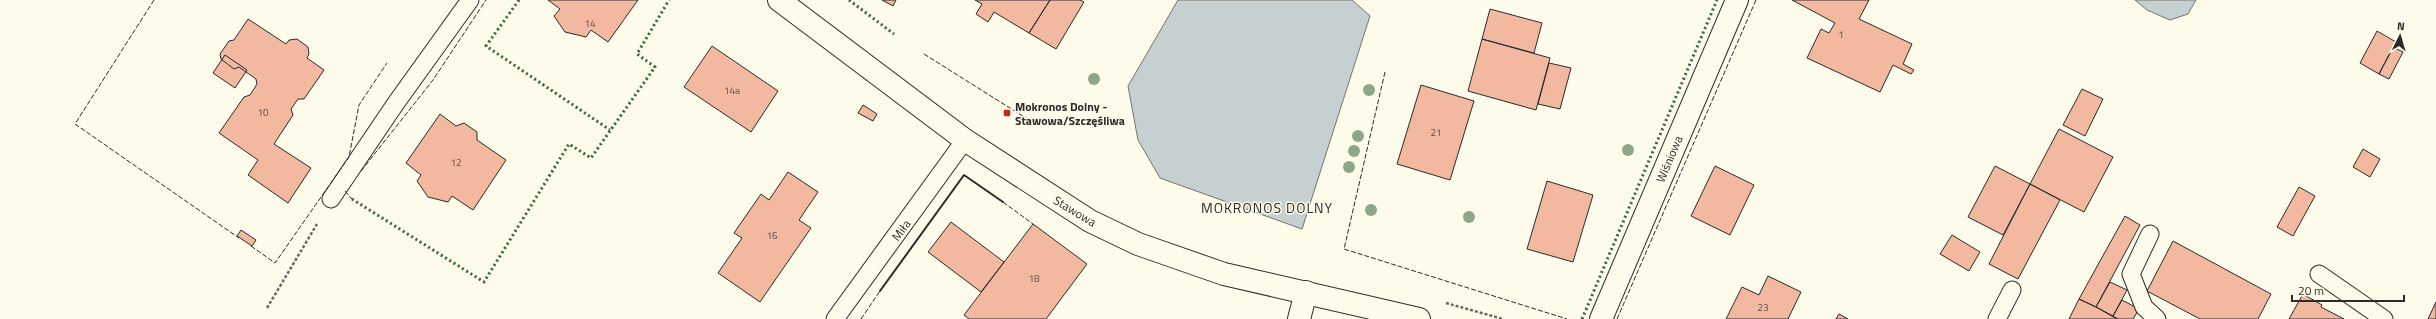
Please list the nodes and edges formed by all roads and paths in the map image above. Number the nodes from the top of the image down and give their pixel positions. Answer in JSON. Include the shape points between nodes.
{"nodes":[{"id":1,"x":470,"y":0,"type":"edge"},
{"id":2,"x":779,"y":0,"type":"edge"},
{"id":3,"x":1737,"y":0,"type":"edge"},
{"id":4,"x":965,"y":140,"type":"junction"},
{"id":5,"x":332,"y":200,"type":"joint"},
{"id":6,"x":2150,"y":234,"type":"dead end"},
{"id":7,"x":2319,"y":274,"type":"dead end"},
{"id":8,"x":2012,"y":290,"type":"dead end"},
{"id":9,"x":1306,"y":292,"type":"junction"},
{"id":10,"x":1438,"y":301,"type":"dead end"},
{"id":11,"x":268,"y":308,"type":"dead end"},
{"id":12,"x":835,"y":319,"type":"edge"},
{"id":13,"x":1299,"y":319,"type":"edge"},
{"id":14,"x":1420,"y":319,"type":"edge"},
{"id":15,"x":1503,"y":319,"type":"edge"},
{"id":16,"x":1601,"y":319,"type":"edge"},
{"id":17,"x":1997,"y":319,"type":"edge"},
{"id":18,"x":2156,"y":319,"type":"edge"},
{"id":19,"x":2384,"y":319,"type":"edge"}],
"edges":[{"from":1,"to":5,"type":"lane","via":[[396,103]]},
{"from":2,"to":4,"type":"street","name":"Stawowa"},
{"from":3,"to":16,"type":"street","name":"Wiśniowa"},
{"from":4,"to":9,"type":"street","name":"Stawowa","via":[[1090,221],[1138,244],[1224,274]]},
{"from":4,"to":12,"type":"lane","name":"Miła"},
{"from":5,"to":11,"type":"path"},
{"from":6,"to":18,"type":"lane","via":[[2131,274],[2144,307]]},
{"from":7,"to":19,"type":"lane"},
{"from":8,"to":17,"type":"lane"},
{"from":9,"to":13,"type":"street"},
{"from":9,"to":14,"type":"street","name":"Stawowa"},
{"from":10,"to":15,"type":"path"}]}
